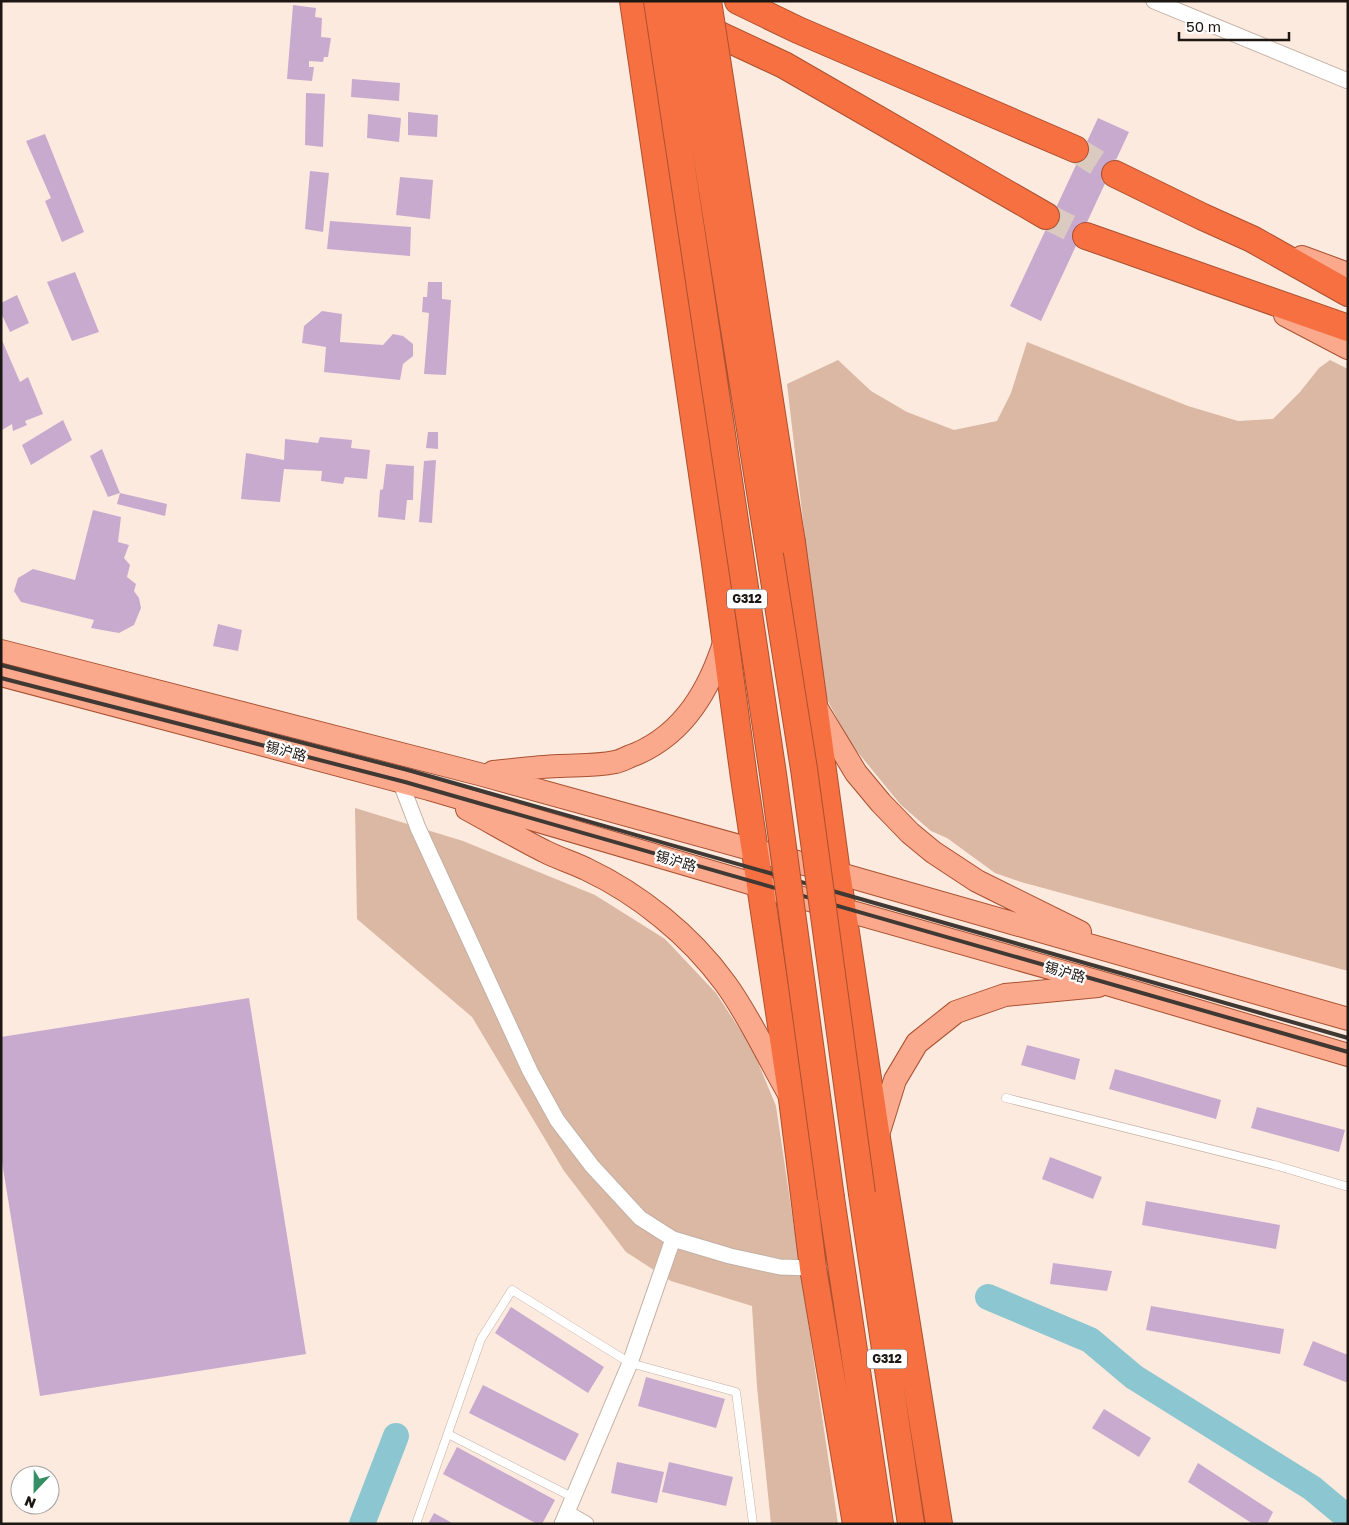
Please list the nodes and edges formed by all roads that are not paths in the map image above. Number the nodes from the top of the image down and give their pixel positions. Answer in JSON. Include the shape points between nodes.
{"nodes":[{"id":1,"x":632,"y":1,"type":"edge"},
{"id":2,"x":648,"y":1,"type":"edge"},
{"id":3,"x":657,"y":1,"type":"edge"},
{"id":4,"x":682,"y":1,"type":"edge"},
{"id":5,"x":708,"y":1,"type":"edge"},
{"id":6,"x":738,"y":1,"type":"edge"},
{"id":7,"x":1154,"y":1,"type":"edge"},
{"id":8,"x":1348,"y":81,"type":"edge"},
{"id":9,"x":1075,"y":149,"type":"tunnel mouth"},
{"id":10,"x":1115,"y":174,"type":"tunnel mouth"},
{"id":11,"x":1046,"y":216,"type":"tunnel mouth"},
{"id":12,"x":1086,"y":236,"type":"tunnel mouth"},
{"id":13,"x":1252,"y":239,"type":"junction"},
{"id":14,"x":1348,"y":274,"type":"edge"},
{"id":15,"x":1229,"y":286,"type":"junction"},
{"id":16,"x":1348,"y":293,"type":"edge"},
{"id":17,"x":1348,"y":328,"type":"edge"},
{"id":18,"x":1348,"y":348,"type":"edge"},
{"id":19,"x":725,"y":639,"type":"junction"},
{"id":20,"x":1,"y":651,"type":"edge"},
{"id":21,"x":1,"y":676,"type":"edge"},
{"id":22,"x":813,"y":701,"type":"junction"},
{"id":23,"x":479,"y":774,"type":"junction"},
{"id":24,"x":400,"y":781,"type":"junction"},
{"id":25,"x":429,"y":789,"type":"junction"},
{"id":26,"x":755,"y":851,"type":"junction"},
{"id":27,"x":837,"y":873,"type":"junction"},
{"id":28,"x":760,"y":886,"type":"junction"},
{"id":29,"x":844,"y":908,"type":"junction"},
{"id":30,"x":1126,"y":955,"type":"junction"},
{"id":31,"x":1110,"y":985,"type":"junction"},
{"id":32,"x":1348,"y":1019,"type":"edge"},
{"id":33,"x":1348,"y":1055,"type":"edge"},
{"id":34,"x":1006,"y":1098,"type":"dead end"},
{"id":35,"x":792,"y":1099,"type":"junction"},
{"id":36,"x":878,"y":1138,"type":"junction"},
{"id":37,"x":1348,"y":1187,"type":"edge"},
{"id":38,"x":673,"y":1239,"type":"junction"},
{"id":39,"x":813,"y":1268,"type":"junction"},
{"id":40,"x":630,"y":1363,"type":"junction"},
{"id":41,"x":448,"y":1434,"type":"junction"},
{"id":42,"x":574,"y":1498,"type":"junction"},
{"id":43,"x":564,"y":1519,"type":"edge"},
{"id":44,"x":416,"y":1524,"type":"edge"},
{"id":45,"x":586,"y":1524,"type":"edge"},
{"id":46,"x":753,"y":1524,"type":"edge"},
{"id":47,"x":856,"y":1524,"type":"edge"},
{"id":48,"x":880,"y":1524,"type":"edge"},
{"id":49,"x":912,"y":1524,"type":"edge"},
{"id":50,"x":939,"y":1524,"type":"edge"}],
"edges":[{"from":1,"to":19,"type":"highway"},
{"from":2,"to":11,"type":"highway","via":[[784,65]]},
{"from":3,"to":48,"type":"highway","number":"G312","bridge":true,"via":[[773,774]]},
{"from":4,"to":49,"type":"highway","number":"G312","bridge":true,"via":[[804,770],[862,1194]]},
{"from":5,"to":22,"type":"highway","bridge":true,"via":[[792,543]]},
{"from":6,"to":9,"type":"highway"},
{"from":7,"to":8,"type":"street"},
{"from":10,"to":13,"type":"highway"},
{"from":12,"to":15,"type":"highway"},
{"from":13,"to":14,"type":"main road"},
{"from":13,"to":16,"type":"highway"},
{"from":15,"to":17,"type":"highway"},
{"from":15,"to":18,"type":"main road"},
{"from":19,"to":23,"type":"main road","via":[[717,666],[691,712],[672,732],[647,749],[617,762]]},
{"from":19,"to":26,"type":"highway"},
{"from":20,"to":23,"type":"main road","name":"锡沪路"},
{"from":21,"to":24,"type":"main road","name":"锡沪路"},
{"from":22,"to":27,"type":"highway"},
{"from":22,"to":30,"type":"main road","via":[[856,773],[910,833],[933,852],[976,881]]},
{"from":23,"to":26,"type":"main road","name":"锡沪路"},
{"from":24,"to":25,"type":"main road","name":"锡沪路"},
{"from":24,"to":38,"type":"street","via":[[418,828],[526,1062],[557,1120],[592,1166],[640,1218]]},
{"from":25,"to":28,"type":"main road","name":"锡沪路"},
{"from":25,"to":35,"type":"main road","via":[[544,851],[587,869],[628,892],[663,919],[695,948],[725,983]]},
{"from":26,"to":27,"type":"main road","name":"锡沪路"},
{"from":26,"to":28,"type":"highway"},
{"from":27,"to":29,"type":"highway"},
{"from":27,"to":30,"type":"main road","name":"锡沪路"},
{"from":28,"to":29,"type":"main road","name":"锡沪路"},
{"from":28,"to":35,"type":"highway"},
{"from":29,"to":31,"type":"main road","name":"锡沪路"},
{"from":29,"to":36,"type":"highway"},
{"from":30,"to":32,"type":"main road"},
{"from":31,"to":33,"type":"main road","name":"锡沪路"},
{"from":31,"to":36,"type":"main road","via":[[1005,995],[956,1012],[917,1043],[895,1080]]},
{"from":34,"to":37,"type":"lane","via":[[1278,1166]]},
{"from":35,"to":39,"type":"highway"},
{"from":36,"to":50,"type":"highway"},
{"from":38,"to":39,"type":"street","via":[[780,1267]]},
{"from":38,"to":40,"type":"street"},
{"from":39,"to":47,"type":"highway"},
{"from":40,"to":41,"type":"lane","via":[[512,1290],[481,1339]]},
{"from":40,"to":42,"type":"street"},
{"from":40,"to":46,"type":"lane","via":[[736,1392]]},
{"from":41,"to":42,"type":"lane"},
{"from":41,"to":44,"type":"lane"},
{"from":42,"to":43,"type":"street"},
{"from":43,"to":45,"type":"street"}]}
